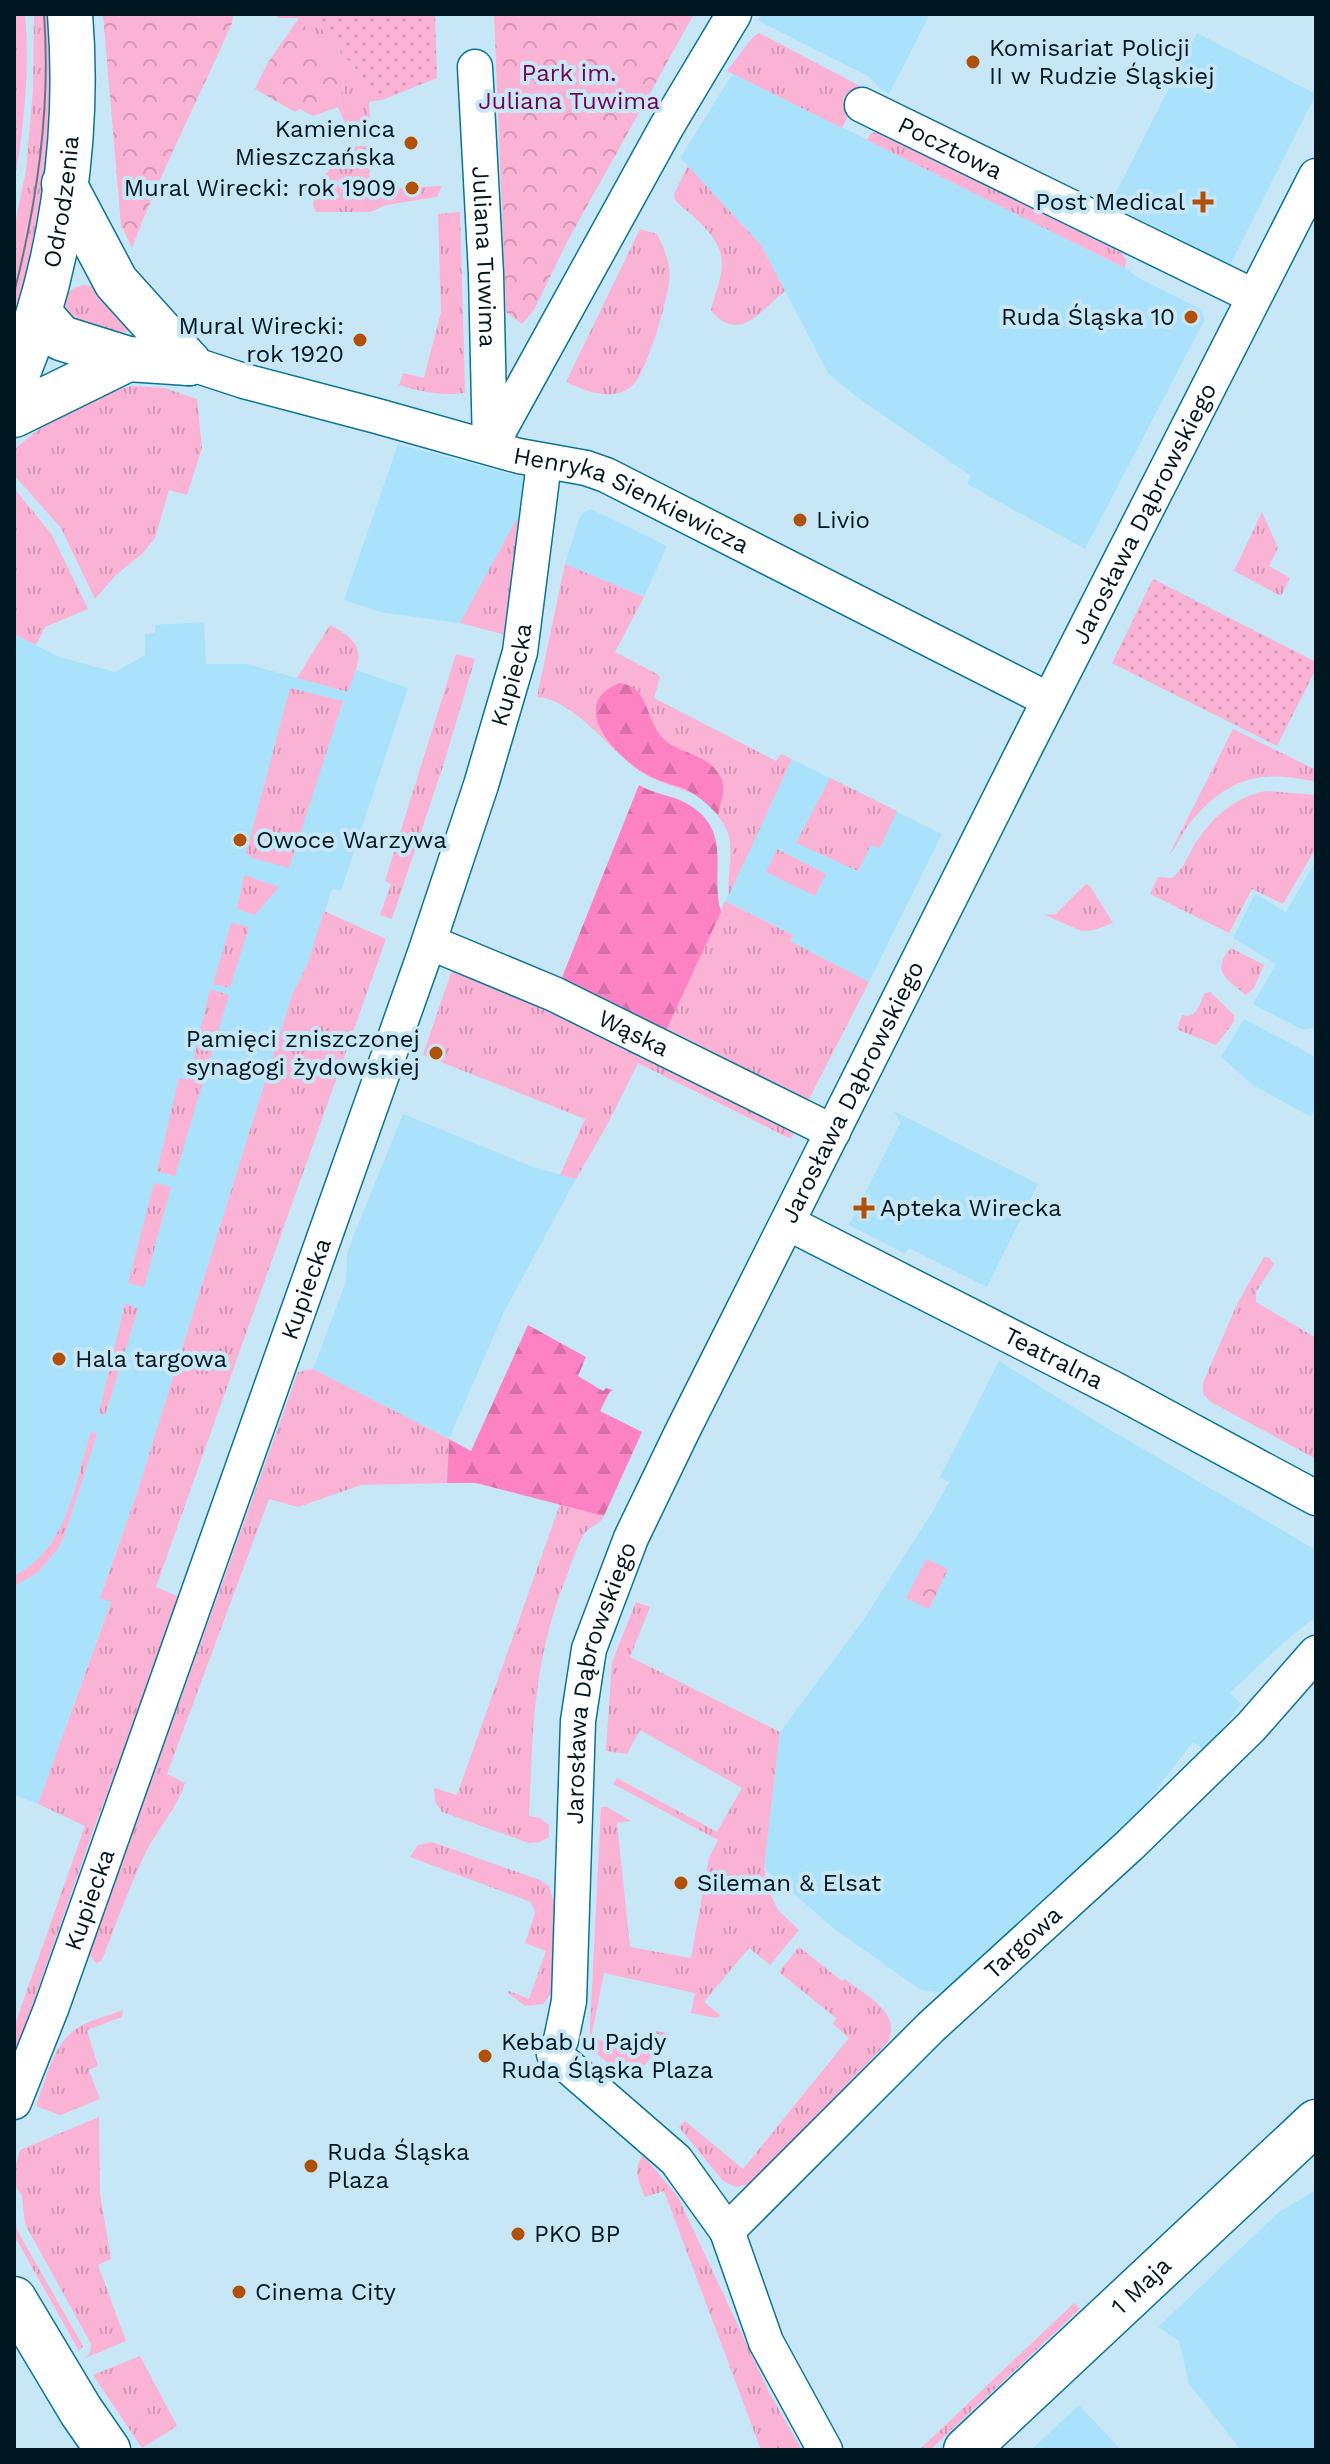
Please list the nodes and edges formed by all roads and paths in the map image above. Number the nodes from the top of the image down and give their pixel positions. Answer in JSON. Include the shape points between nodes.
{"nodes":[{"id":1,"x":70,"y":14,"type":"edge"},
{"id":2,"x":734,"y":14,"type":"edge"},
{"id":3,"x":475,"y":67,"type":"dead end"},
{"id":4,"x":862,"y":105,"type":"dead end"},
{"id":5,"x":1316,"y":176,"type":"edge"},
{"id":6,"x":64,"y":184,"type":"junction"},
{"id":7,"x":116,"y":282,"type":"junction"},
{"id":8,"x":1253,"y":296,"type":"junction"},
{"id":9,"x":43,"y":298,"type":"junction"},
{"id":10,"x":128,"y":359,"type":"junction"},
{"id":11,"x":189,"y":363,"type":"junction"},
{"id":12,"x":14,"y":383,"type":"edge"},
{"id":13,"x":14,"y":415,"type":"edge"},
{"id":14,"x":490,"y":447,"type":"junction"},
{"id":15,"x":544,"y":463,"type":"junction"},
{"id":16,"x":1049,"y":700,"type":"junction"},
{"id":17,"x":429,"y":942,"type":"junction"},
{"id":18,"x":833,"y":1132,"type":"junction"},
{"id":19,"x":788,"y":1223,"type":"junction"},
{"id":20,"x":1316,"y":1498,"type":"edge"},
{"id":21,"x":1316,"y":1653,"type":"edge"},
{"id":22,"x":14,"y":2102,"type":"edge"},
{"id":23,"x":1316,"y":2122,"type":"edge"},
{"id":24,"x":727,"y":2231,"type":"junction"},
{"id":25,"x":14,"y":2299,"type":"edge"},
{"id":26,"x":108,"y":2450,"type":"edge"},
{"id":27,"x":825,"y":2450,"type":"edge"},
{"id":28,"x":966,"y":2450,"type":"edge"}],
"edges":[{"from":1,"to":6,"type":"street","name":"Odrodzenia","via":[[71,109]]},
{"from":2,"to":14,"type":"street"},
{"from":3,"to":14,"type":"street","name":"Juliana Tuwima"},
{"from":4,"to":8,"type":"street","name":"Pocztowa"},
{"from":5,"to":8,"type":"street","name":"Jarosława Dąbrowskiego"},
{"from":6,"to":7,"type":"street"},
{"from":6,"to":9,"type":"street","name":"Odrodzenia"},
{"from":7,"to":9,"type":"street","via":[[74,273]]},
{"from":7,"to":11,"type":"street"},
{"from":8,"to":16,"type":"street","name":"Jarosława Dąbrowskiego"},
{"from":9,"to":10,"type":"street","via":[[61,338]]},
{"from":9,"to":12,"type":"street","name":"Odrodzenia"},
{"from":10,"to":11,"type":"street"},
{"from":10,"to":13,"type":"street"},
{"from":11,"to":14,"type":"street","name":"Henryka Sienkiewicza"},
{"from":14,"to":15,"type":"street","name":"Henryka Sienkiewicza"},
{"from":15,"to":16,"type":"street","name":"Henryka Sienkiewicza","via":[[606,475]]},
{"from":15,"to":17,"type":"street","name":"Kupiecka","via":[[520,652]]},
{"from":16,"to":18,"type":"street","name":"Jarosława Dąbrowskiego"},
{"from":17,"to":18,"type":"street","name":"Wąska","via":[[554,994]]},
{"from":17,"to":22,"type":"street","name":"Kupiecka"},
{"from":18,"to":19,"type":"street","name":"Jarosława Dąbrowskiego"},
{"from":19,"to":20,"type":"street","name":"Teatralna"},
{"from":19,"to":24,"type":"street","name":"Jarosława Dąbrowskiego","via":[[631,1538],[589,1649],[578,1721],[569,2001],[554,2054],[676,2160]]},
{"from":21,"to":24,"type":"street","name":"Targowa","via":[[1251,1727],[931,2027]]},
{"from":23,"to":28,"type":"street","name":"1 Maja"},
{"from":24,"to":27,"type":"street","via":[[766,2342]]},
{"from":25,"to":26,"type":"street"}]}
